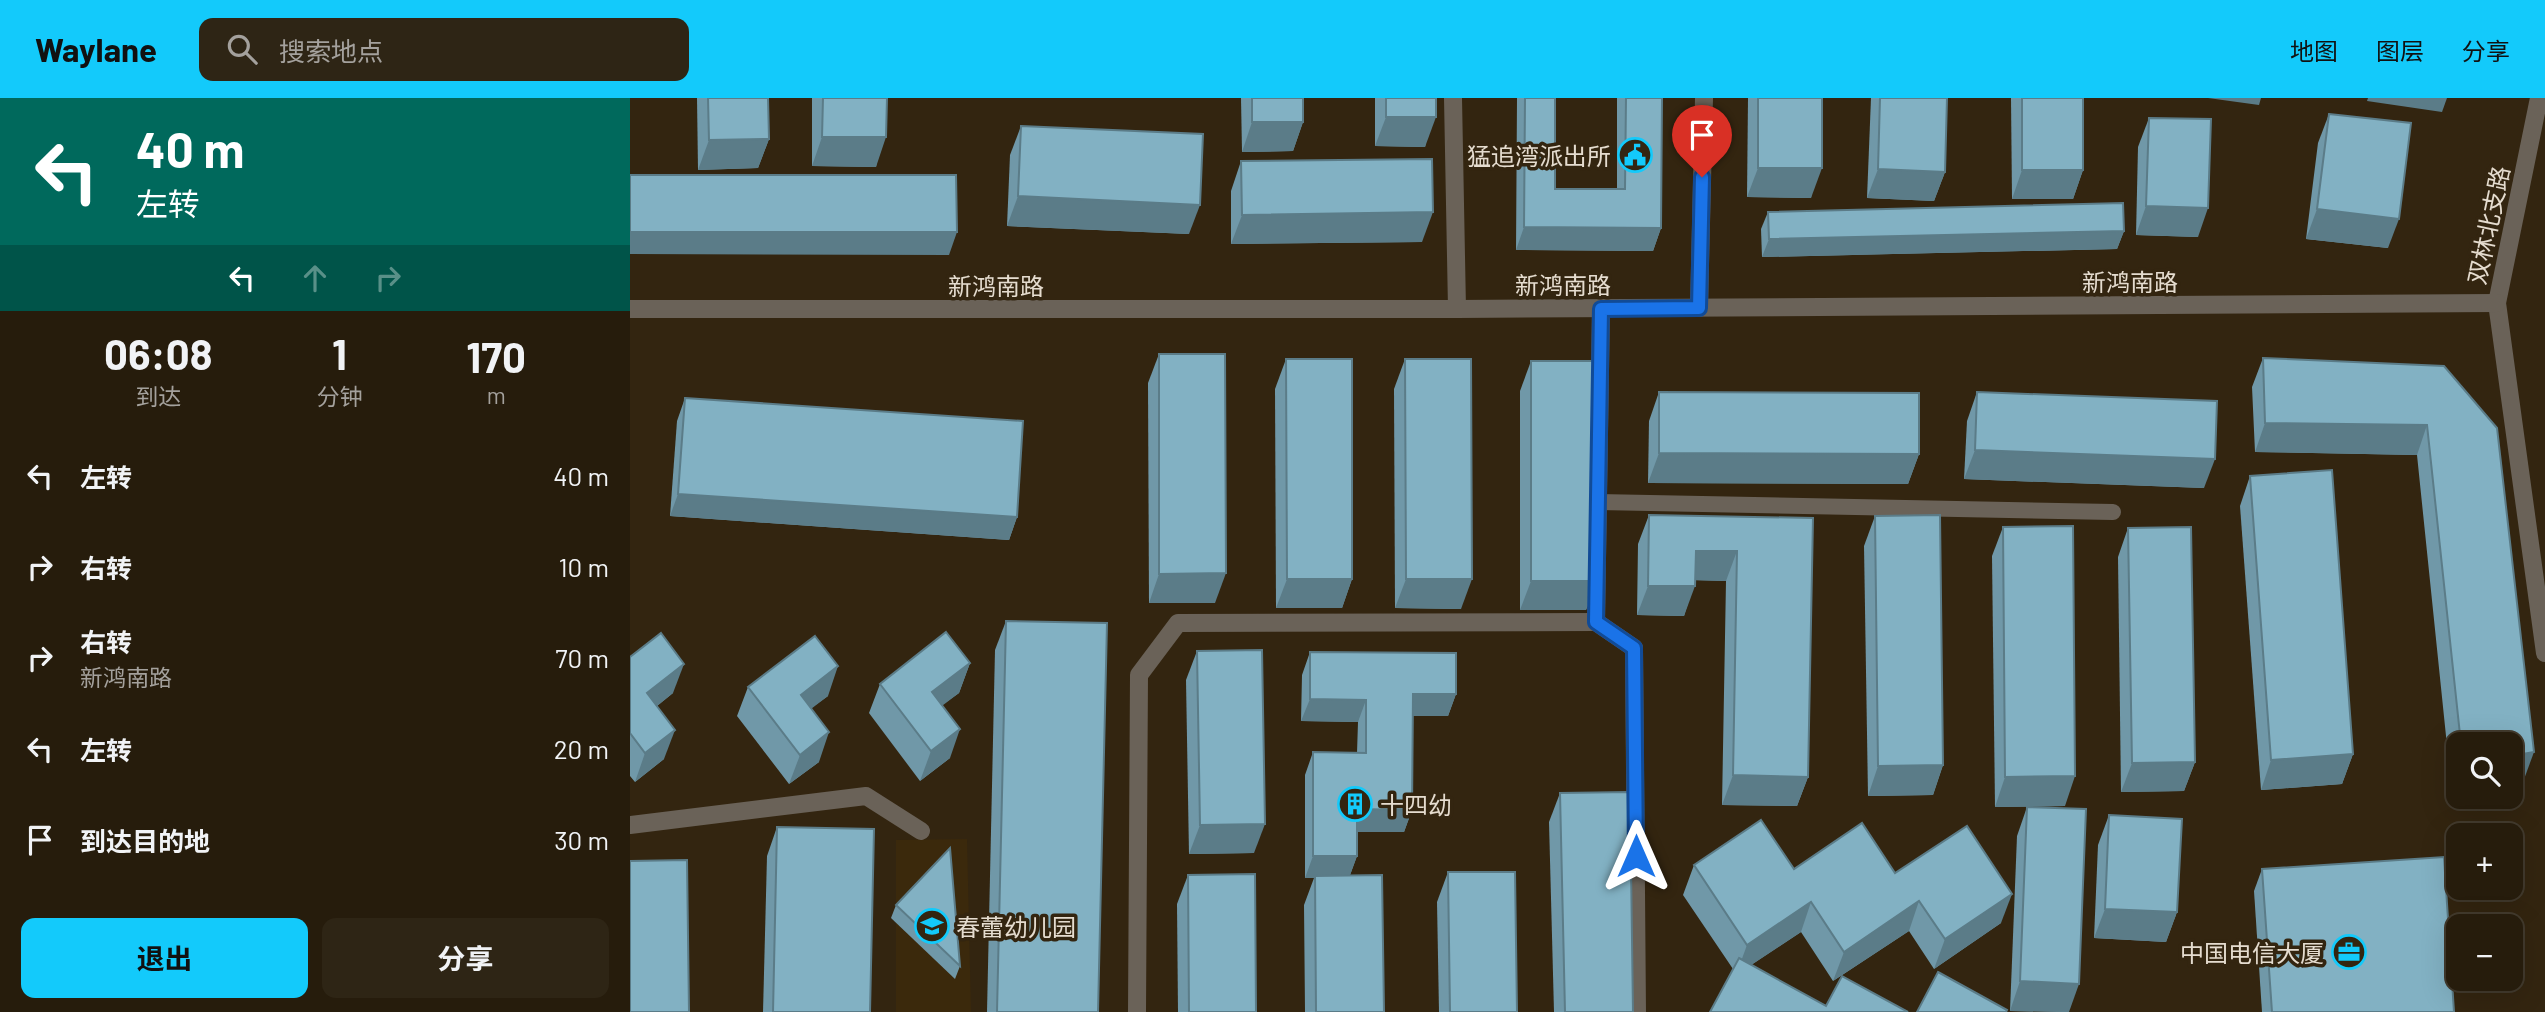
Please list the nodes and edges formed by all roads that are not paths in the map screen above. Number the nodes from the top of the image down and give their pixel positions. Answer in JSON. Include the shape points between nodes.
{"nodes":[{"id":1,"x":1453,"y":98,"type":"edge"},
{"id":2,"x":1704,"y":98,"type":"edge"},
{"id":3,"x":2539,"y":98,"type":"edge"},
{"id":4,"x":2497,"y":303,"type":"junction"},
{"id":5,"x":1699,"y":308,"type":"junction"},
{"id":6,"x":630,"y":309,"type":"edge"},
{"id":7,"x":1457,"y":309,"type":"junction"},
{"id":8,"x":1601,"y":309,"type":"junction"},
{"id":9,"x":1598,"y":502,"type":"junction"},
{"id":10,"x":2113,"y":512,"type":"dead end"},
{"id":11,"x":1596,"y":622,"type":"junction"},
{"id":12,"x":2545,"y":653,"type":"edge"},
{"id":13,"x":630,"y":825,"type":"edge"},
{"id":14,"x":922,"y":831,"type":"dead end"},
{"id":15,"x":1137,"y":1012,"type":"edge"},
{"id":16,"x":1637,"y":1012,"type":"edge"}],
"edges":[{"from":1,"to":7,"type":"street"},
{"from":2,"to":5,"type":"street"},
{"from":3,"to":4,"type":"street","name":"双林北支路"},
{"from":4,"to":5,"type":"street","name":"新鸿南路"},
{"from":4,"to":12,"type":"street","name":"双林北支路"},
{"from":5,"to":8,"type":"street","name":"新鸿南路"},
{"from":6,"to":7,"type":"street","name":"新鸿南路"},
{"from":7,"to":8,"type":"street","name":"新鸿南路"},
{"from":8,"to":9,"type":"street"},
{"from":9,"to":10,"type":"lane"},
{"from":9,"to":11,"type":"street"},
{"from":11,"to":15,"type":"street","via":[[1178,623],[1139,675]]},
{"from":11,"to":16,"type":"street","via":[[1634,648]]},
{"from":13,"to":14,"type":"street","via":[[866,796]]}]}
